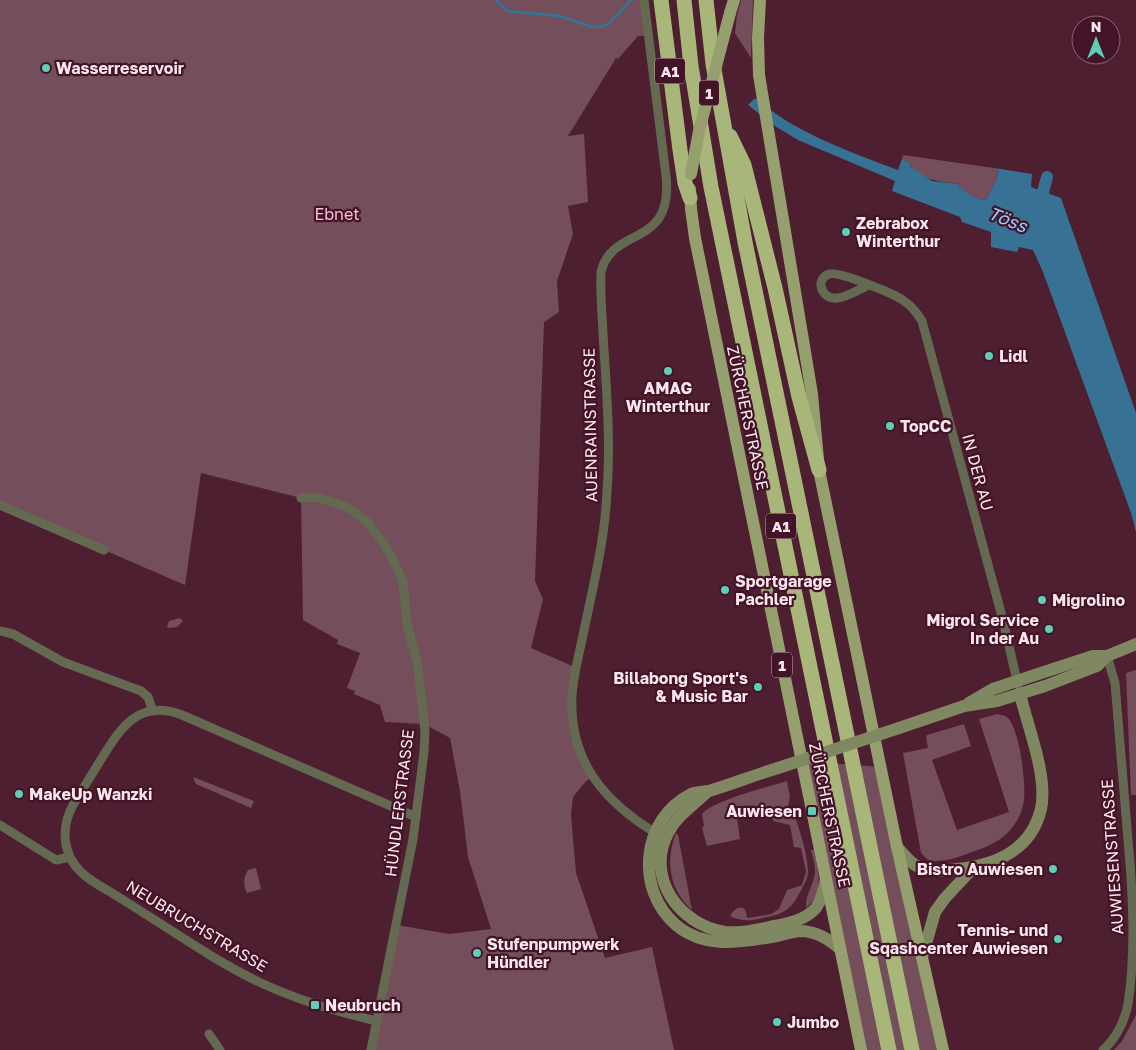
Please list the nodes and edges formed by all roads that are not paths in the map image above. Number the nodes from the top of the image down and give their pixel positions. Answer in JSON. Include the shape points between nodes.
{"nodes":[{"id":1,"x":644,"y":0,"type":"edge"},
{"id":2,"x":661,"y":0,"type":"edge"},
{"id":3,"x":684,"y":0,"type":"edge"},
{"id":4,"x":706,"y":0,"type":"edge"},
{"id":5,"x":734,"y":0,"type":"edge"},
{"id":6,"x":760,"y":0,"type":"edge"},
{"id":7,"x":722,"y":118,"type":"junction"},
{"id":8,"x":690,"y":198,"type":"junction"},
{"id":9,"x":870,"y":285,"type":"junction"},
{"id":10,"x":819,"y":470,"type":"junction"},
{"id":11,"x":301,"y":498,"type":"dead end"},
{"id":12,"x":0,"y":505,"type":"edge"},
{"id":13,"x":104,"y":550,"type":"dead end"},
{"id":14,"x":0,"y":630,"type":"edge"},
{"id":15,"x":1136,"y":644,"type":"edge"},
{"id":16,"x":1108,"y":656,"type":"junction"},
{"id":17,"x":1017,"y":681,"type":"junction"},
{"id":18,"x":1020,"y":694,"type":"junction"},
{"id":19,"x":964,"y":706,"type":"junction"},
{"id":20,"x":153,"y":712,"type":"junction"},
{"id":21,"x":416,"y":817,"type":"junction"},
{"id":22,"x":0,"y":825,"type":"edge"},
{"id":23,"x":660,"y":836,"type":"junction"},
{"id":24,"x":897,"y":847,"type":"junction"},
{"id":25,"x":70,"y":857,"type":"junction"},
{"id":26,"x":974,"y":868,"type":"junction"},
{"id":27,"x":826,"y":879,"type":"junction"},
{"id":28,"x":840,"y":949,"type":"junction"},
{"id":29,"x":923,"y":954,"type":"junction"},
{"id":30,"x":377,"y":1021,"type":"junction"},
{"id":31,"x":209,"y":1034,"type":"dead end"},
{"id":32,"x":220,"y":1050,"type":"edge"},
{"id":33,"x":372,"y":1050,"type":"edge"},
{"id":34,"x":861,"y":1050,"type":"edge"},
{"id":35,"x":889,"y":1050,"type":"edge"},
{"id":36,"x":912,"y":1050,"type":"edge"},
{"id":37,"x":943,"y":1050,"type":"edge"},
{"id":38,"x":1103,"y":1050,"type":"edge"}],
"edges":[{"from":1,"to":23,"type":"street","name":"AUENRAINSTRASSE","via":[[666,196],[663,210],[654,224],[612,251],[601,272],[607,492],[574,678],[572,706],[578,744],[593,777],[613,803]]},
{"from":2,"to":8,"type":"highway","number":"A1","via":[[679,143]]},
{"from":3,"to":35,"type":"highway","number":"A1","via":[[691,66],[711,187]]},
{"from":4,"to":7,"type":"highway","number":"A1"},
{"from":5,"to":8,"type":"main road","name":"ZÜRCHERSTRASSE","number":"1","bridge":true,"via":[[699,131]]},
{"from":6,"to":10,"type":"main road","via":[[758,62],[812,394]]},
{"from":7,"to":10,"type":"highway","number":"A1","via":[[744,165]]},
{"from":7,"to":36,"type":"highway","number":"A1","via":[[754,288]]},
{"from":8,"to":27,"type":"main road","name":"ZÜRCHERSTRASSE","number":"1","via":[[695,238]]},
{"from":9,"to":9,"type":"street","name":"IN DER AU","via":[[832,274],[824,278],[821,286],[827,296],[838,298]]},
{"from":9,"to":17,"type":"street","name":"IN DER AU","via":[[905,301],[924,326]]},
{"from":10,"to":24,"type":"main road"},
{"from":11,"to":21,"type":"street","name":"HÜNDLERSTRASSE","via":[[332,501],[361,518],[383,542],[402,578],[407,624],[417,660],[425,731]]},
{"from":12,"to":13,"type":"street"},
{"from":14,"to":20,"type":"street","via":[[57,659],[144,693]]},
{"from":15,"to":16,"type":"main road"},
{"from":16,"to":17,"type":"main road","via":[[1093,656]]},
{"from":16,"to":18,"type":"main road","via":[[1097,666]]},
{"from":16,"to":38,"type":"street","name":"AUWIESENSTRASSE","via":[[1115,683],[1134,939],[1128,1006],[1116,1034]]},
{"from":17,"to":18,"type":"street","name":"IN DER AU"},
{"from":17,"to":19,"type":"main road","via":[[993,689]]},
{"from":18,"to":19,"type":"main road"},
{"from":18,"to":26,"type":"main road","via":[[1042,774],[1041,808],[1037,822],[1021,845],[993,863]]},
{"from":19,"to":23,"type":"main road","bridge":true,"via":[[692,794],[664,818]]},
{"from":20,"to":21,"type":"street","name":"NEUBRUCHSTRASSE","via":[[182,715]]},
{"from":20,"to":25,"type":"street","name":"NEUBRUCHSTRASSE","via":[[132,719],[121,728],[73,804],[65,833]]},
{"from":21,"to":30,"type":"street","name":"HÜNDLERSTRASSE"},
{"from":22,"to":25,"type":"street","via":[[56,860]]},
{"from":23,"to":27,"type":"main road","via":[[661,868],[669,896],[685,913],[717,930],[746,931],[802,918],[820,902]]},
{"from":23,"to":28,"type":"main road","via":[[648,858],[651,886],[663,911],[684,930],[708,941],[726,943],[809,932],[820,935]]},
{"from":24,"to":26,"type":"main road","via":[[921,868],[946,871]]},
{"from":24,"to":29,"type":"main road"},
{"from":25,"to":30,"type":"street","name":"NEUBRUCHSTRASSE","via":[[92,881],[236,970],[315,1005]]},
{"from":26,"to":29,"type":"main road","via":[[944,898],[935,912]]},
{"from":27,"to":28,"type":"main road","name":"ZÜRCHERSTRASSE","number":"1"},
{"from":28,"to":34,"type":"main road","name":"ZÜRCHERSTRASSE","number":"1"},
{"from":29,"to":37,"type":"main road"},
{"from":30,"to":33,"type":"street","name":"HÜNDLERSTRASSE"},
{"from":31,"to":32,"type":"street"}]}
